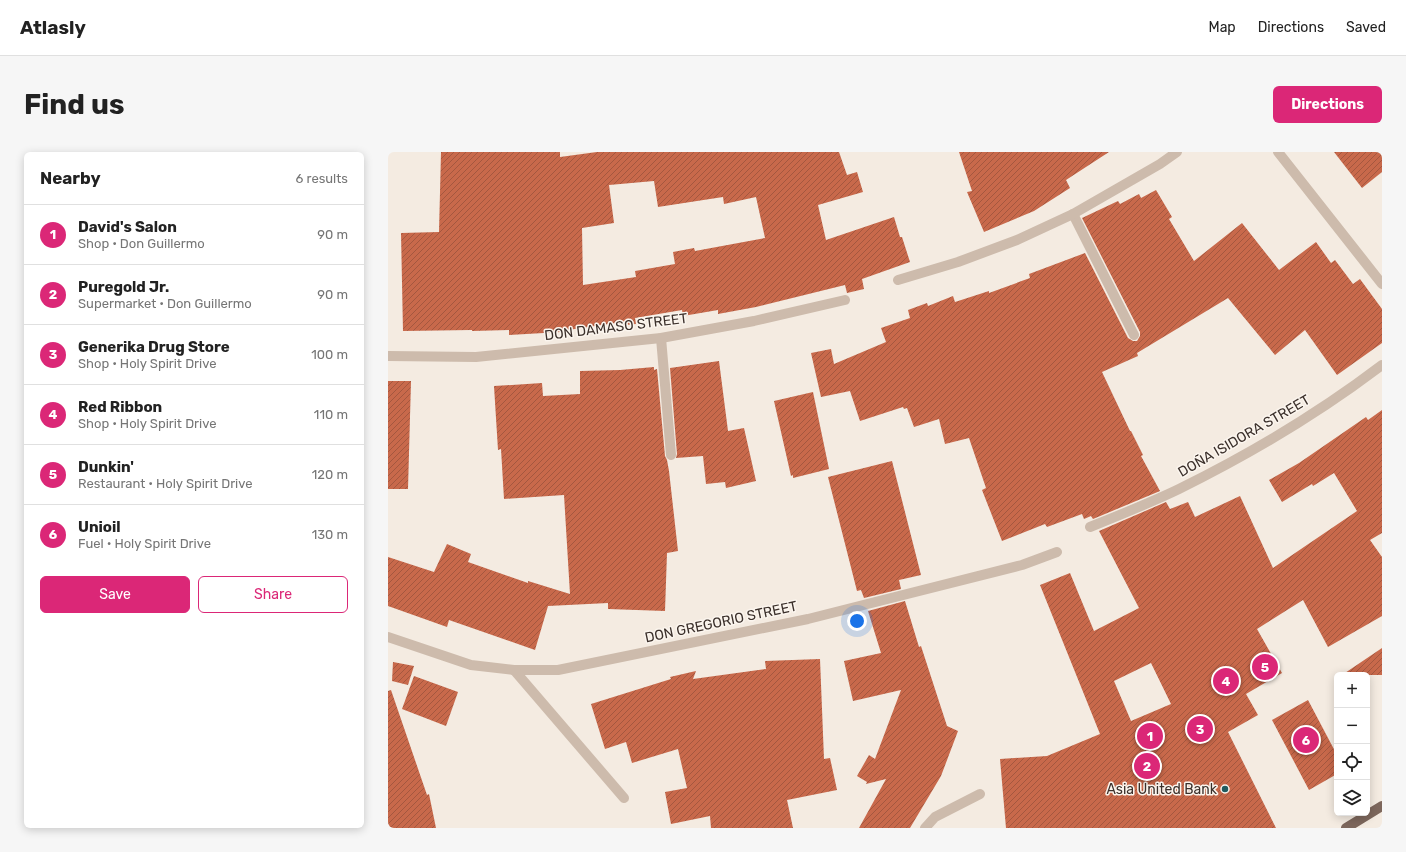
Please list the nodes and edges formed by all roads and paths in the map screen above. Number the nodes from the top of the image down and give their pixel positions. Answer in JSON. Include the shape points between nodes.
{"nodes":[{"id":1,"x":1177,"y":152,"type":"edge"},
{"id":2,"x":1278,"y":152,"type":"edge"},
{"id":3,"x":1074,"y":214,"type":"junction"},
{"id":4,"x":898,"y":280,"type":"dead end"},
{"id":5,"x":1382,"y":284,"type":"edge"},
{"id":6,"x":845,"y":300,"type":"dead end"},
{"id":7,"x":1134,"y":335,"type":"dead end"},
{"id":8,"x":661,"y":338,"type":"junction"},
{"id":9,"x":388,"y":356,"type":"edge"},
{"id":10,"x":1382,"y":365,"type":"edge"},
{"id":11,"x":671,"y":455,"type":"dead end"},
{"id":12,"x":1090,"y":527,"type":"dead end"},
{"id":13,"x":1057,"y":552,"type":"dead end"},
{"id":14,"x":388,"y":637,"type":"edge"},
{"id":15,"x":514,"y":670,"type":"junction"},
{"id":16,"x":980,"y":794,"type":"dead end"},
{"id":17,"x":624,"y":798,"type":"dead end"},
{"id":18,"x":1382,"y":806,"type":"edge"},
{"id":19,"x":925,"y":828,"type":"edge"},
{"id":20,"x":1346,"y":828,"type":"edge"}],
"edges":[{"from":1,"to":3,"type":"street"},
{"from":2,"to":5,"type":"street"},
{"from":3,"to":4,"type":"street","via":[[966,260]]},
{"from":3,"to":7,"type":"street"},
{"from":6,"to":8,"type":"street","name":"DON DAMASO STREET","via":[[754,321]]},
{"from":8,"to":9,"type":"street","name":"DON DAMASO STREET","via":[[476,357]]},
{"from":8,"to":11,"type":"street"},
{"from":10,"to":12,"type":"street","name":"DOÑA ISIDORA STREET","via":[[1345,393],[1264,444],[1178,489]]},
{"from":13,"to":15,"type":"street","name":"DON GREGORIO STREET","via":[[1022,565],[808,619],[558,670]]},
{"from":14,"to":15,"type":"street","name":"DON GREGORIO STREET","via":[[471,665]]},
{"from":15,"to":17,"type":"street"},
{"from":16,"to":19,"type":"street","via":[[935,817]]},
{"from":18,"to":20,"type":"main road"}]}
